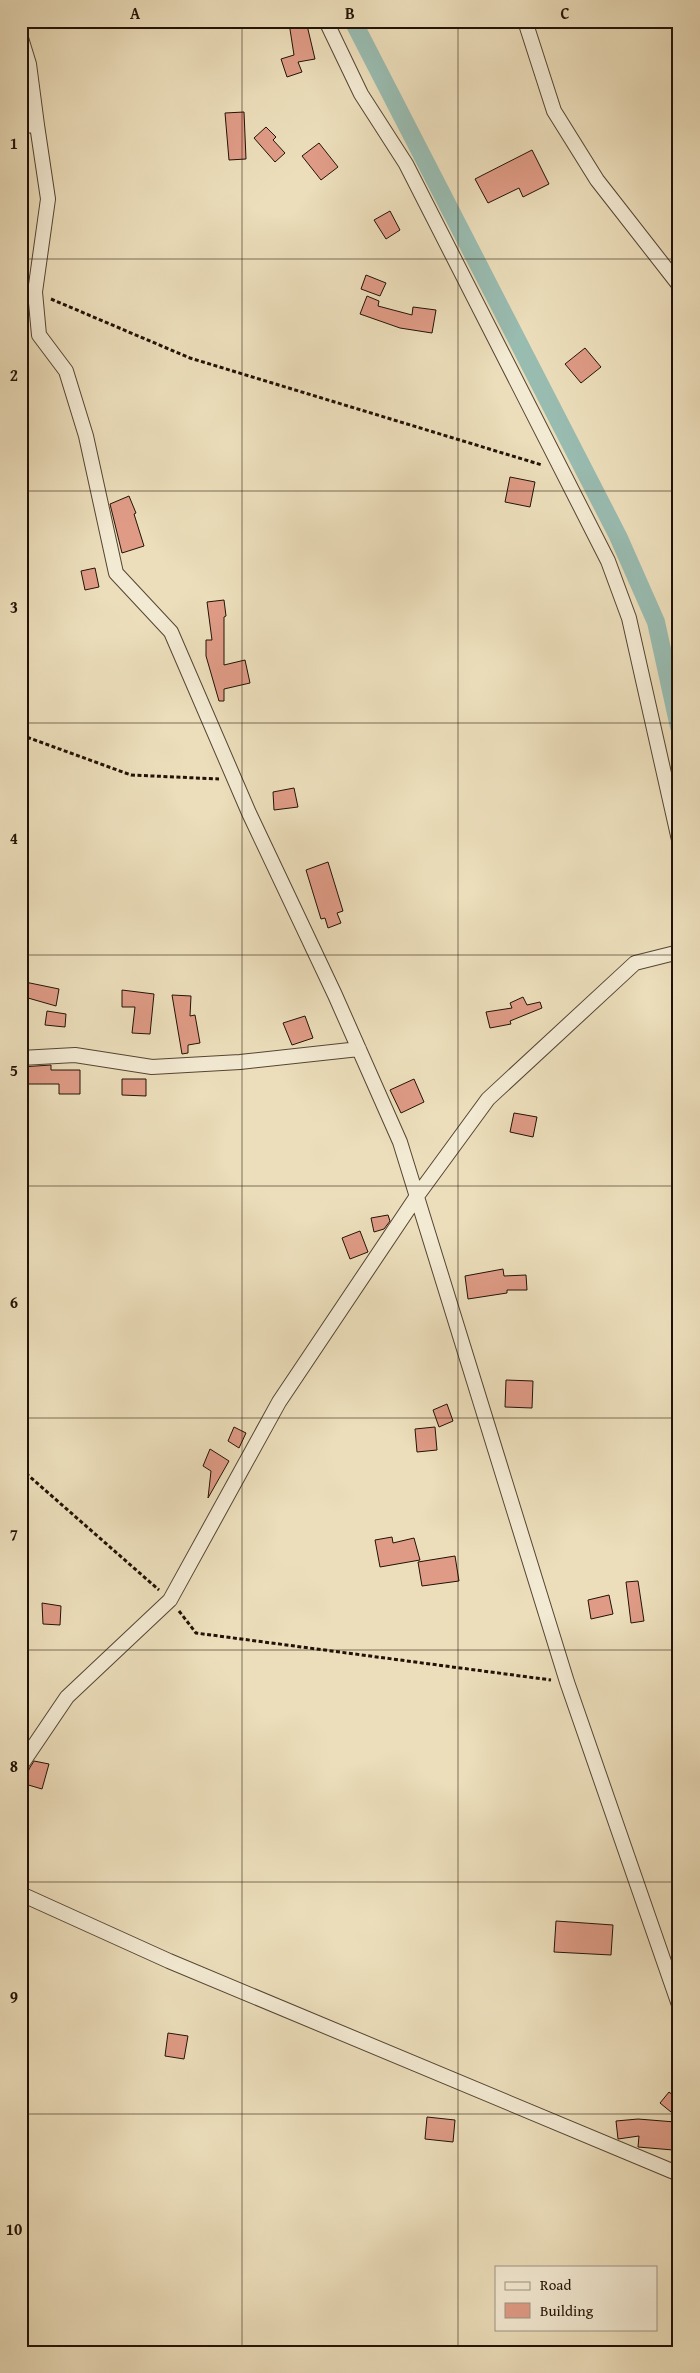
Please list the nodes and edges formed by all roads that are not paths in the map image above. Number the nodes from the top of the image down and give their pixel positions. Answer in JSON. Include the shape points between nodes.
{"nodes":[{"id":1,"x":326,"y":21,"type":"edge"},
{"id":2,"x":525,"y":21,"type":"edge"},
{"id":3,"x":21,"y":38,"type":"edge"},
{"id":4,"x":37,"y":125,"type":"junction"},
{"id":5,"x":21,"y":126,"type":"edge"},
{"id":6,"x":679,"y":285,"type":"edge"},
{"id":7,"x":679,"y":840,"type":"edge"},
{"id":8,"x":679,"y":952,"type":"edge"},
{"id":9,"x":359,"y":1049,"type":"junction"},
{"id":10,"x":21,"y":1058,"type":"edge"},
{"id":11,"x":418,"y":1196,"type":"junction"},
{"id":12,"x":21,"y":1765,"type":"edge"},
{"id":13,"x":21,"y":1894,"type":"edge"},
{"id":14,"x":679,"y":2005,"type":"edge"},
{"id":15,"x":679,"y":2174,"type":"edge"}],
"edges":[{"from":1,"to":7,"type":"street","via":[[361,94],[406,164],[608,560],[628,618]]},
{"from":2,"to":6,"type":"street","via":[[554,111],[597,180]]},
{"from":3,"to":4,"type":"street","via":[[29,64]]},
{"from":4,"to":5,"type":"street"},
{"from":4,"to":9,"type":"street","via":[[48,199],[35,292],[39,335],[66,370],[86,436],[116,573],[171,632],[234,780]]},
{"from":8,"to":11,"type":"street","via":[[635,963],[589,1003],[488,1099]]},
{"from":9,"to":10,"type":"street","via":[[240,1062],[152,1067],[75,1055]]},
{"from":9,"to":11,"type":"street","via":[[400,1142]]},
{"from":11,"to":12,"type":"street","via":[[280,1402],[170,1600],[67,1697]]},
{"from":11,"to":14,"type":"street","via":[[567,1682]]},
{"from":13,"to":15,"type":"street","via":[[169,1961]]}]}
